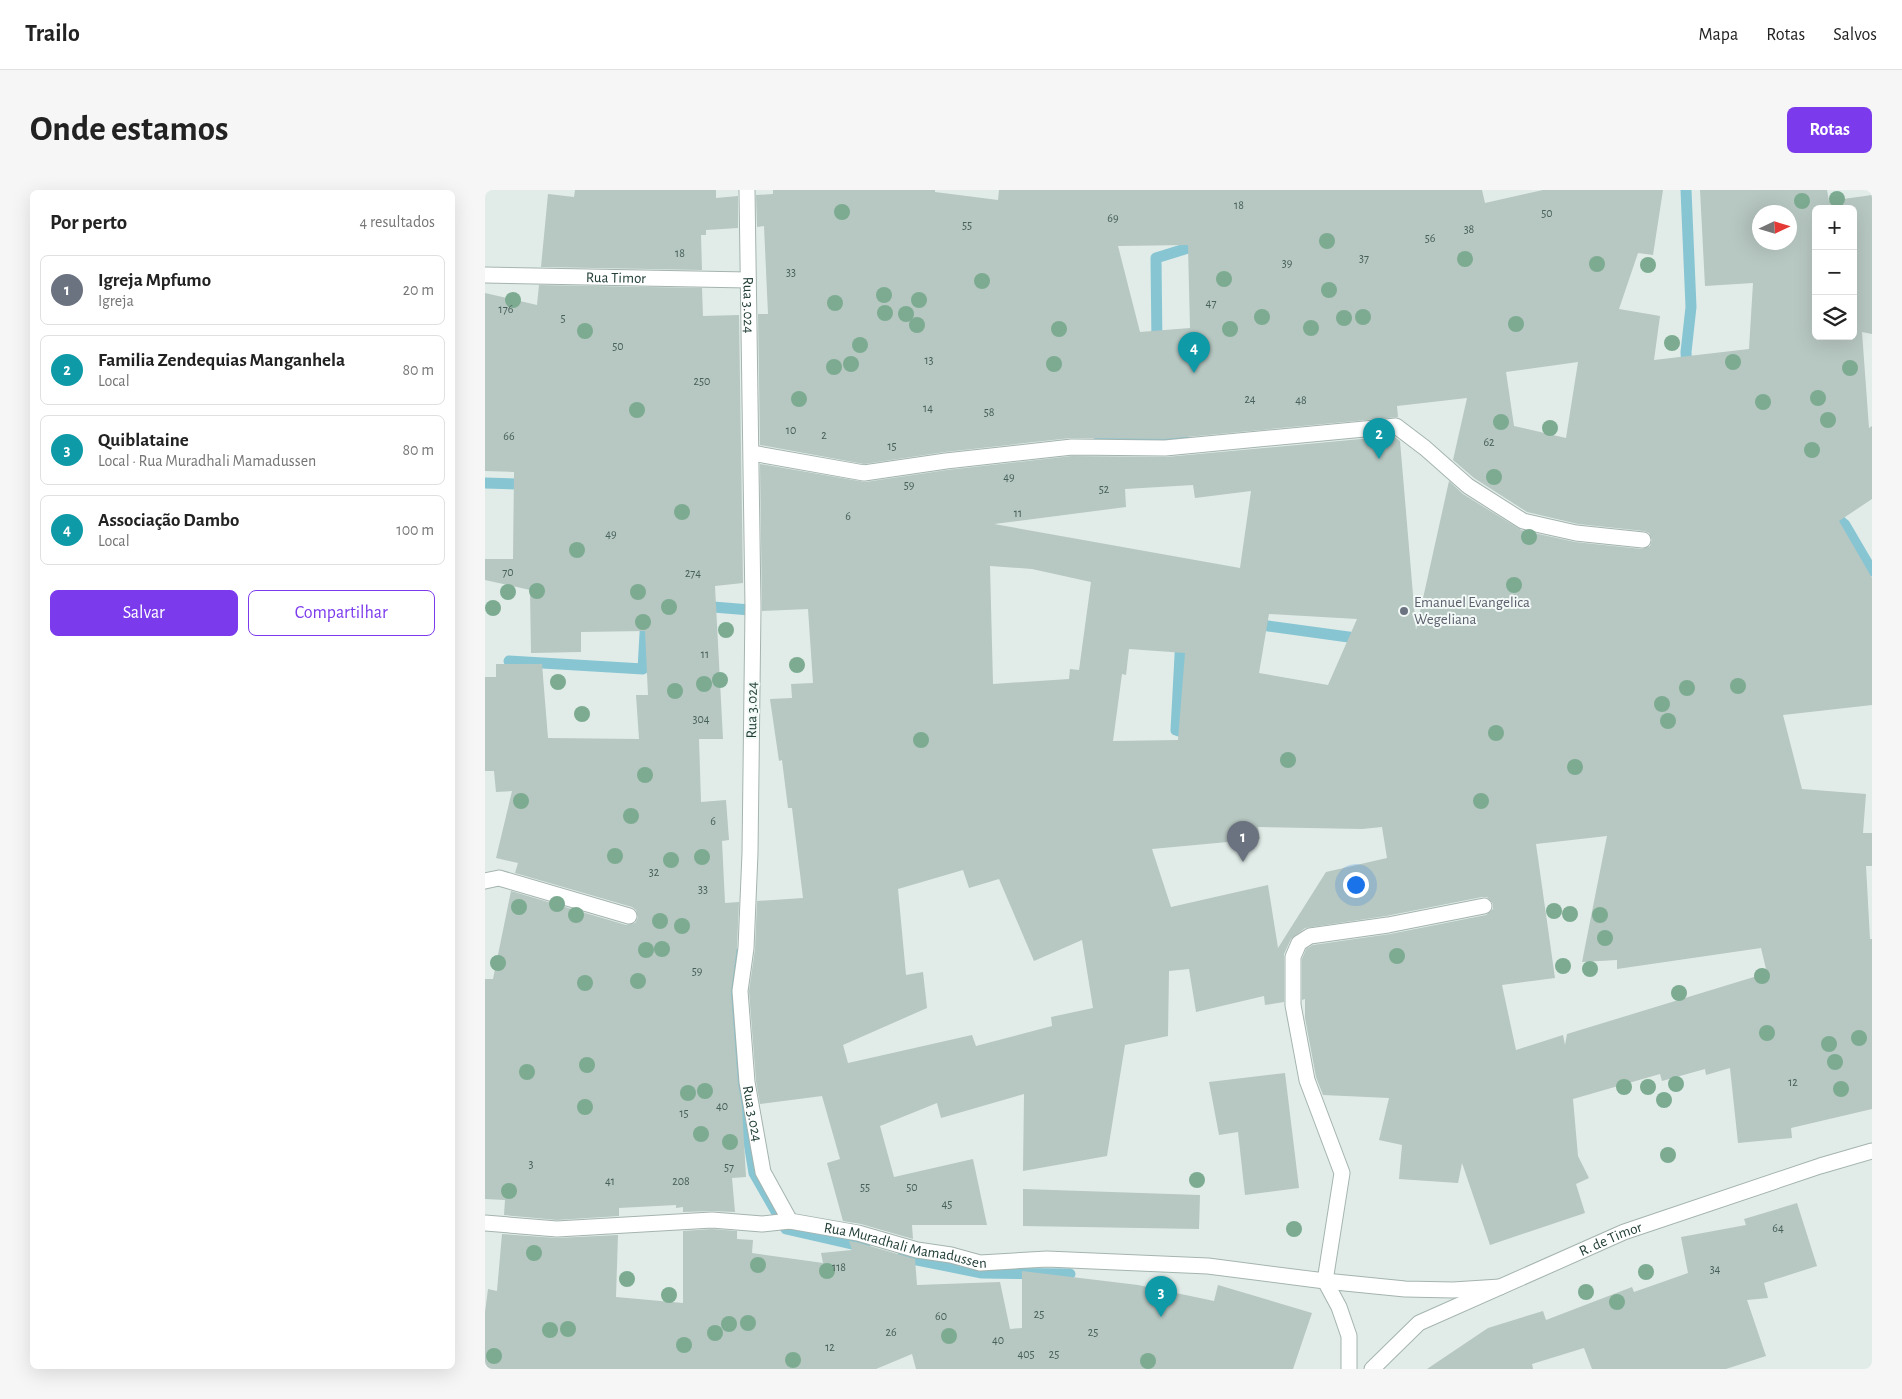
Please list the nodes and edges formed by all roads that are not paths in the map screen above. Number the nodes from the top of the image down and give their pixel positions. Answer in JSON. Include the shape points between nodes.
{"nodes":[{"id":1,"x":747,"y":190,"type":"edge"},
{"id":2,"x":485,"y":275,"type":"edge"},
{"id":3,"x":748,"y":280,"type":"junction"},
{"id":4,"x":752,"y":453,"type":"junction"},
{"id":5,"x":1643,"y":540,"type":"dead end"},
{"id":6,"x":485,"y":881,"type":"edge"},
{"id":7,"x":1484,"y":906,"type":"dead end"},
{"id":8,"x":629,"y":916,"type":"dead end"},
{"id":9,"x":1872,"y":1151,"type":"edge"},
{"id":10,"x":791,"y":1221,"type":"junction"},
{"id":11,"x":485,"y":1222,"type":"edge"},
{"id":12,"x":1325,"y":1281,"type":"junction"},
{"id":13,"x":1500,"y":1287,"type":"junction"},
{"id":14,"x":1349,"y":1369,"type":"edge"},
{"id":15,"x":1372,"y":1369,"type":"edge"}],
"edges":[{"from":1,"to":3,"type":"street","name":"Rua 3.024"},
{"from":2,"to":3,"type":"street","name":"Rua Timor"},
{"from":3,"to":4,"type":"street","name":"Rua 3.024"},
{"from":4,"to":5,"type":"street","via":[[863,473],[1072,447],[1165,448],[1396,426],[1467,486],[1523,522],[1576,534]]},
{"from":4,"to":10,"type":"street","name":"Rua 3.024","via":[[751,853],[746,948],[740,991],[747,1082],[763,1172]]},
{"from":6,"to":8,"type":"street","via":[[499,878]]},
{"from":7,"to":12,"type":"street","via":[[1310,936],[1299,943],[1293,957],[1293,1005],[1307,1080],[1342,1173]]},
{"from":9,"to":13,"type":"street","name":"R. de Timor","via":[[1624,1232]]},
{"from":10,"to":11,"type":"street","name":"Rua Muradhali Mamadussen","via":[[761,1224],[712,1220],[557,1228]]},
{"from":10,"to":12,"type":"street","name":"Rua Muradhali Mamadussen","via":[[858,1233],[980,1263],[1047,1259],[1208,1266]]},
{"from":12,"to":13,"type":"street","name":"Rua Muradhali Mamadussen","via":[[1405,1289]]},
{"from":12,"to":14,"type":"street","via":[[1349,1336]]},
{"from":13,"to":15,"type":"street","name":"R. de Timor","via":[[1419,1323]]}]}
